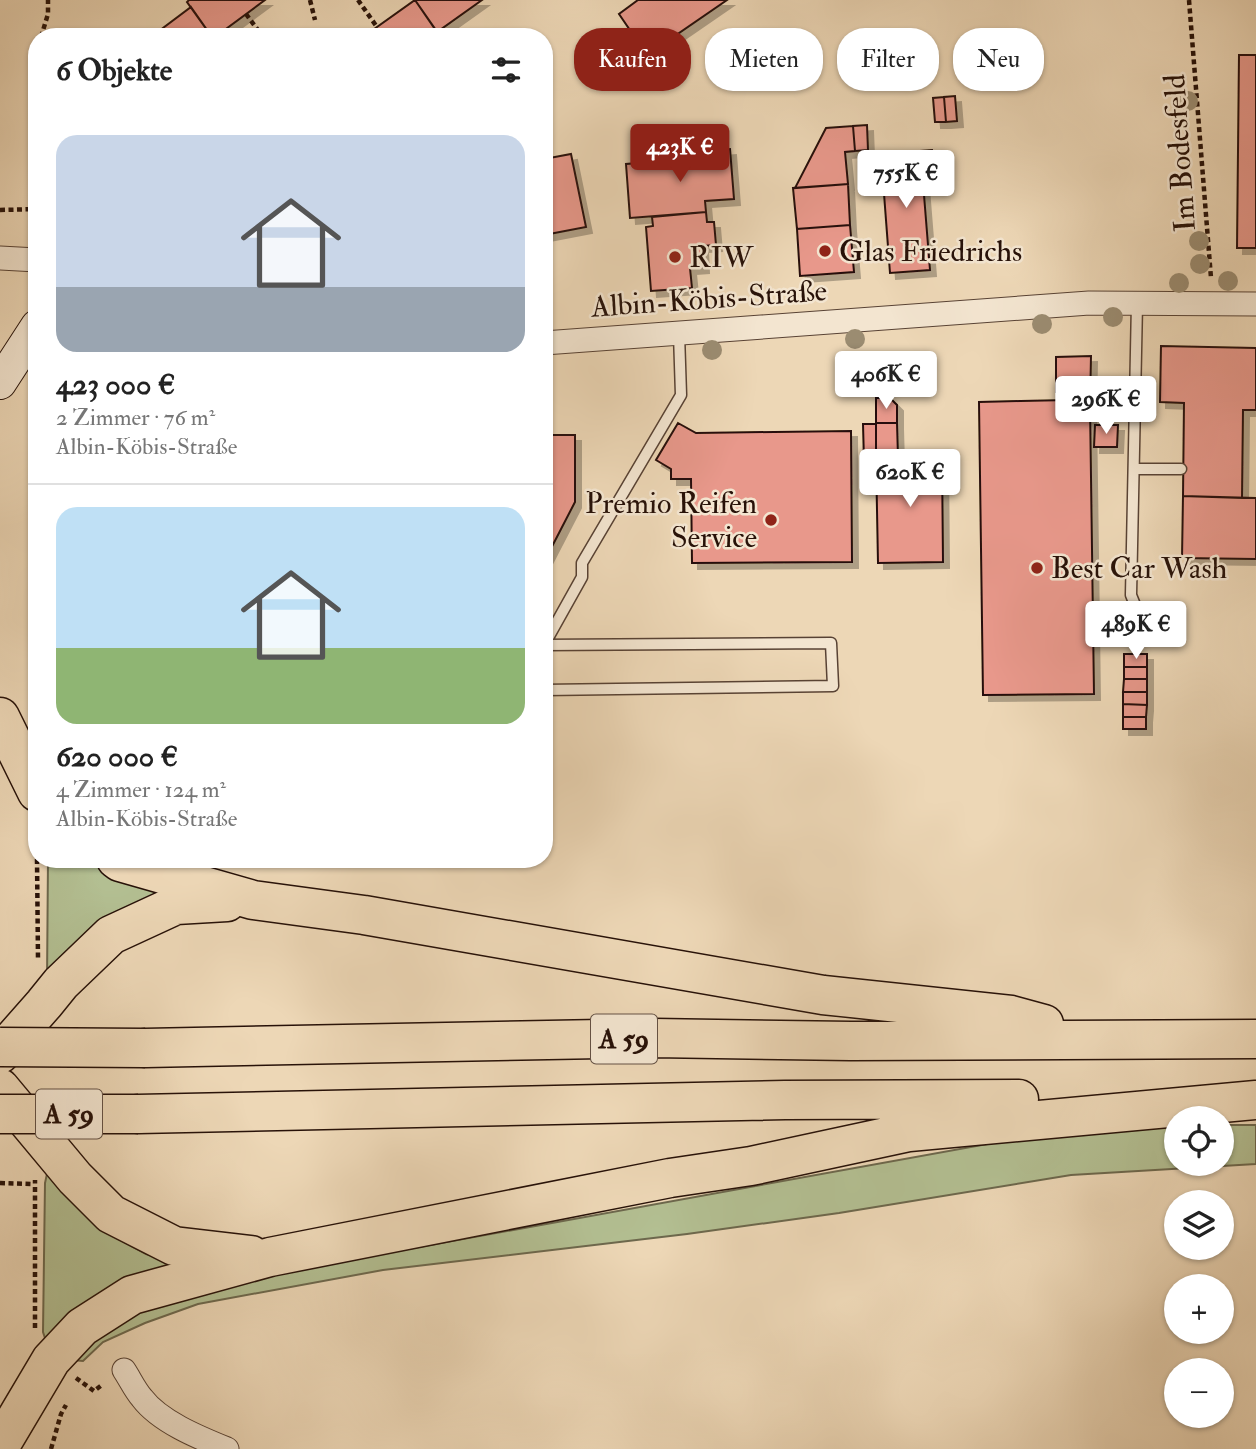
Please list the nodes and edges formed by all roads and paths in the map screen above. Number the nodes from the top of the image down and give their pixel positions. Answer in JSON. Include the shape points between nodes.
{"nodes":[{"id":1,"x":48,"y":0,"type":"edge"},
{"id":2,"x":310,"y":0,"type":"edge"},
{"id":3,"x":358,"y":0,"type":"edge"},
{"id":4,"x":1189,"y":0,"type":"edge"},
{"id":5,"x":246,"y":14,"type":"dead end"},
{"id":6,"x":315,"y":20,"type":"dead end"},
{"id":7,"x":377,"y":27,"type":"dead end"},
{"id":8,"x":44,"y":28,"type":"edge"},
{"id":9,"x":256,"y":28,"type":"edge"},
{"id":10,"x":28,"y":209,"type":"edge"},
{"id":11,"x":0,"y":210,"type":"edge"},
{"id":12,"x":0,"y":258,"type":"edge"},
{"id":13,"x":28,"y":260,"type":"edge"},
{"id":14,"x":1137,"y":303,"type":"junction"},
{"id":15,"x":1213,"y":303,"type":"junction"},
{"id":16,"x":1256,"y":304,"type":"edge"},
{"id":17,"x":679,"y":334,"type":"junction"},
{"id":18,"x":28,"y":340,"type":"edge"},
{"id":19,"x":553,"y":342,"type":"edge"},
{"id":20,"x":0,"y":383,"type":"edge"},
{"id":21,"x":1134,"y":469,"type":"junction"},
{"id":22,"x":1181,"y":469,"type":"dead end"},
{"id":23,"x":1164,"y":626,"type":"dead end"},
{"id":24,"x":553,"y":629,"type":"edge"},
{"id":25,"x":553,"y":645,"type":"edge"},
{"id":26,"x":553,"y":690,"type":"edge"},
{"id":27,"x":0,"y":717,"type":"edge"},
{"id":28,"x":28,"y":774,"type":"edge"},
{"id":29,"x":141,"y":868,"type":"edge"},
{"id":30,"x":253,"y":900,"type":"junction"},
{"id":31,"x":1256,"y":1039,"type":"edge"},
{"id":32,"x":1104,"y":1040,"type":"junction"},
{"id":33,"x":0,"y":1047,"type":"edge"},
{"id":34,"x":0,"y":1054,"type":"edge"},
{"id":35,"x":0,"y":1087,"type":"edge"},
{"id":36,"x":1256,"y":1099,"type":"edge"},
{"id":37,"x":0,"y":1114,"type":"edge"},
{"id":38,"x":0,"y":1183,"type":"edge"},
{"id":39,"x":271,"y":1257,"type":"junction"},
{"id":40,"x":124,"y":1370,"type":"dead end"},
{"id":41,"x":62,"y":1376,"type":"junction"},
{"id":42,"x":67,"y":1403,"type":"dead end"},
{"id":43,"x":0,"y":1446,"type":"edge"},
{"id":44,"x":51,"y":1449,"type":"edge"},
{"id":45,"x":227,"y":1449,"type":"edge"}],
"edges":[{"from":1,"to":8,"type":"path"},
{"from":2,"to":6,"type":"path"},
{"from":3,"to":7,"type":"path"},
{"from":4,"to":15,"type":"path","name":"Im Bodesfeld"},
{"from":5,"to":9,"type":"path"},
{"from":10,"to":11,"type":"path"},
{"from":12,"to":13,"type":"street"},
{"from":14,"to":15,"type":"street","name":"Albin-Köbis-Straße"},
{"from":14,"to":17,"type":"street","name":"Albin-Köbis-Straße"},
{"from":14,"to":21,"type":"lane"},
{"from":15,"to":16,"type":"street","name":"Albin-Köbis-Straße"},
{"from":17,"to":19,"type":"street","name":"Albin-Köbis-Straße"},
{"from":17,"to":24,"type":"lane","via":[[681,396],[582,563],[582,577]]},
{"from":18,"to":20,"type":"main road"},
{"from":21,"to":22,"type":"lane"},
{"from":21,"to":23,"type":"lane","via":[[1131,595],[1139,615]]},
{"from":25,"to":26,"type":"lane","via":[[831,643],[833,686]]},
{"from":27,"to":28,"type":"highway"},
{"from":29,"to":30,"type":"highway"},
{"from":30,"to":32,"type":"highway","via":[[823,995],[1011,1015]]},
{"from":30,"to":34,"type":"highway","via":[[176,905],[111,935],[61,982]]},
{"from":31,"to":32,"type":"highway","number":"A 59"},
{"from":32,"to":33,"type":"highway","number":"A 59","bridge":true,"via":[[654,1038]]},
{"from":35,"to":39,"type":"highway","via":[[111,1214],[174,1246]]},
{"from":36,"to":37,"type":"highway","number":"A 59","bridge":true,"via":[[785,1100]]},
{"from":36,"to":39,"type":"highway","via":[[909,1132]]},
{"from":38,"to":41,"type":"path","via":[[34,1184],[35,1339]]},
{"from":39,"to":41,"type":"highway","via":[[132,1295],[82,1327]]},
{"from":40,"to":45,"type":"street","via":[[142,1400],[162,1416]]},
{"from":41,"to":43,"type":"highway"},
{"from":42,"to":44,"type":"path"}]}
